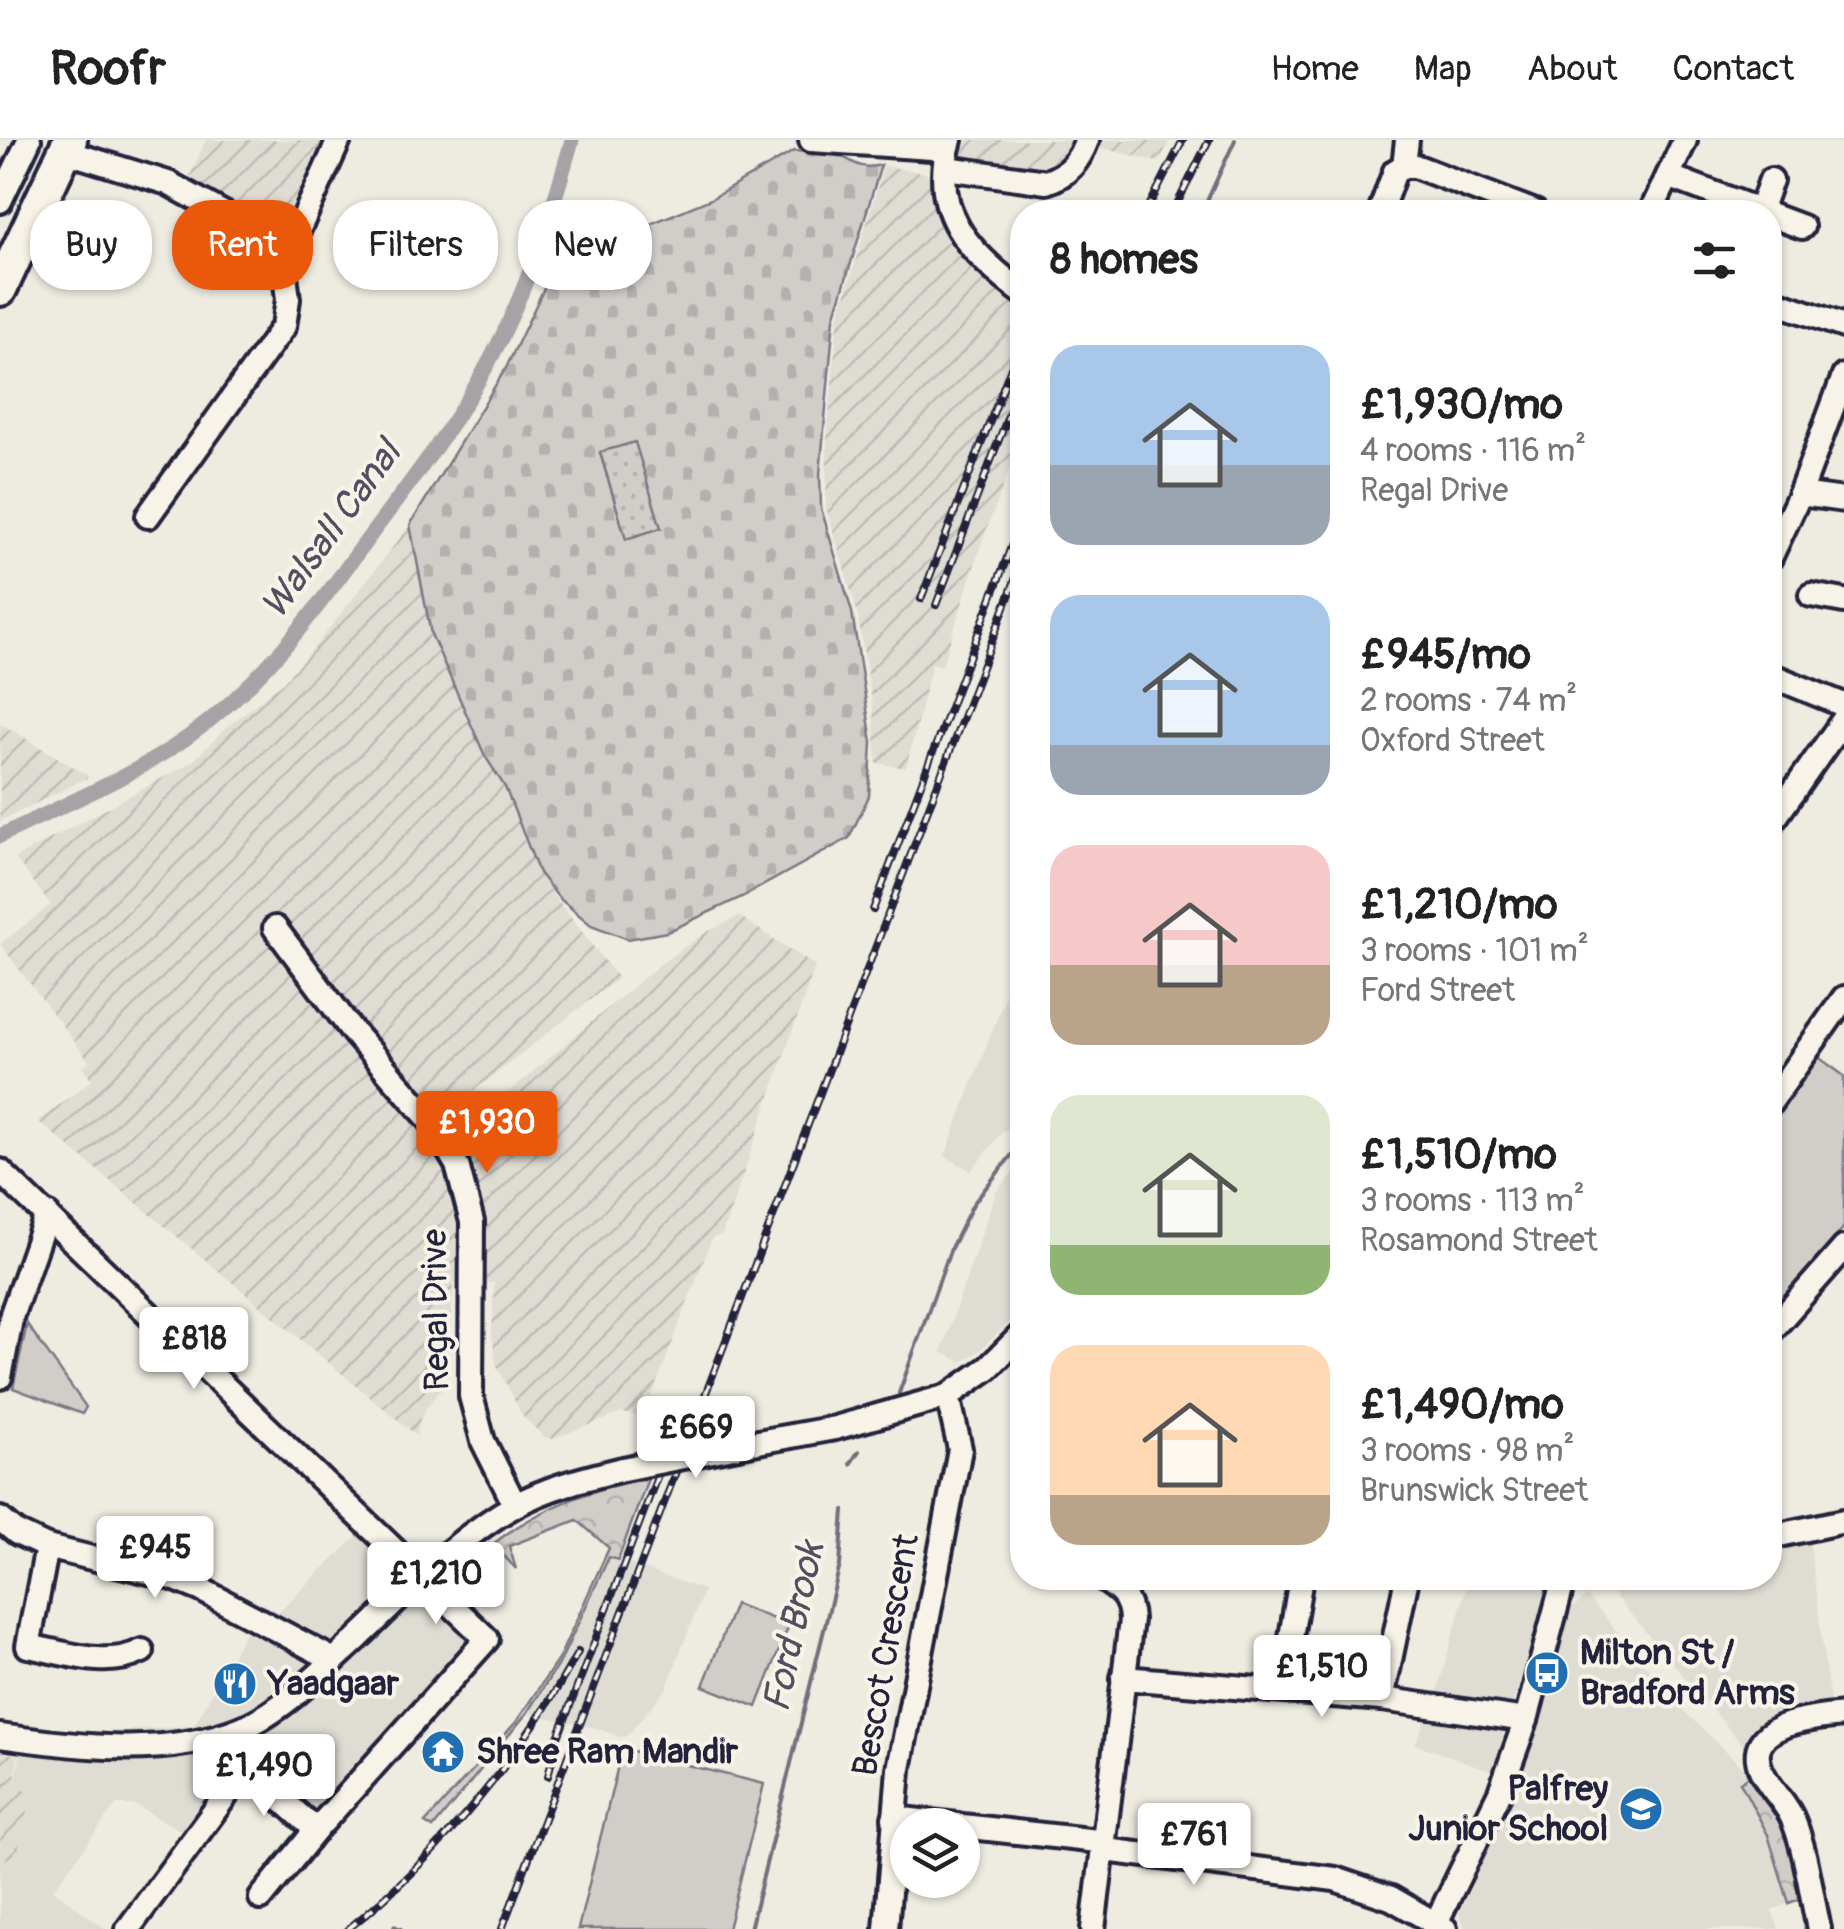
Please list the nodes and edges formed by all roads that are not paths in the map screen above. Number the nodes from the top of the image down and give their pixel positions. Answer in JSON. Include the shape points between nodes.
{"nodes":[{"id":1,"x":29,"y":140,"type":"edge"},
{"id":2,"x":339,"y":140,"type":"edge"},
{"id":3,"x":811,"y":140,"type":"edge"},
{"id":4,"x":1088,"y":140,"type":"edge"},
{"id":5,"x":1408,"y":140,"type":"edge"},
{"id":6,"x":1685,"y":140,"type":"edge"},
{"id":7,"x":67,"y":146,"type":"edge"},
{"id":8,"x":948,"y":152,"type":"edge"},
{"id":9,"x":1404,"y":166,"type":"junction"},
{"id":10,"x":1668,"y":176,"type":"junction"},
{"id":11,"x":1770,"y":180,"type":"dead end"},
{"id":12,"x":199,"y":200,"type":"edge"},
{"id":13,"x":312,"y":200,"type":"edge"},
{"id":14,"x":1384,"y":200,"type":"edge"},
{"id":15,"x":1504,"y":200,"type":"edge"},
{"id":16,"x":1657,"y":200,"type":"edge"},
{"id":17,"x":1730,"y":200,"type":"edge"},
{"id":18,"x":1766,"y":200,"type":"edge"},
{"id":19,"x":0,"y":201,"type":"edge"},
{"id":20,"x":1782,"y":220,"type":"edge"},
{"id":21,"x":1802,"y":227,"type":"dead end"},
{"id":22,"x":1010,"y":283,"type":"edge"},
{"id":23,"x":1,"y":286,"type":"edge"},
{"id":24,"x":287,"y":290,"type":"edge"},
{"id":25,"x":1782,"y":304,"type":"edge"},
{"id":26,"x":1844,"y":326,"type":"edge"},
{"id":27,"x":1844,"y":376,"type":"edge"},
{"id":28,"x":1800,"y":494,"type":"junction"},
{"id":29,"x":1844,"y":500,"type":"edge"},
{"id":30,"x":148,"y":516,"type":"dead end"},
{"id":31,"x":1782,"y":532,"type":"edge"},
{"id":32,"x":1811,"y":595,"type":"dead end"},
{"id":33,"x":1838,"y":605,"type":"edge"},
{"id":34,"x":1782,"y":680,"type":"edge"},
{"id":35,"x":1844,"y":705,"type":"edge"},
{"id":36,"x":1844,"y":719,"type":"edge"},
{"id":37,"x":1782,"y":809,"type":"edge"},
{"id":38,"x":275,"y":928,"type":"dead end"},
{"id":39,"x":1843,"y":1003,"type":"edge"},
{"id":40,"x":1782,"y":1087,"type":"edge"},
{"id":41,"x":0,"y":1172,"type":"edge"},
{"id":42,"x":47,"y":1214,"type":"junction"},
{"id":43,"x":1844,"y":1248,"type":"edge"},
{"id":44,"x":6,"y":1313,"type":"edge"},
{"id":45,"x":1782,"y":1318,"type":"edge"},
{"id":46,"x":1010,"y":1346,"type":"edge"},
{"id":47,"x":0,"y":1378,"type":"edge"},
{"id":48,"x":948,"y":1396,"type":"junction"},
{"id":49,"x":516,"y":1505,"type":"junction"},
{"id":50,"x":0,"y":1519,"type":"edge"},
{"id":51,"x":1844,"y":1520,"type":"edge"},
{"id":52,"x":1782,"y":1534,"type":"edge"},
{"id":53,"x":48,"y":1547,"type":"junction"},
{"id":54,"x":423,"y":1576,"type":"junction"},
{"id":55,"x":1119,"y":1590,"type":"edge"},
{"id":56,"x":1299,"y":1590,"type":"edge"},
{"id":57,"x":1405,"y":1590,"type":"edge"},
{"id":58,"x":1561,"y":1590,"type":"edge"},
{"id":59,"x":142,"y":1650,"type":"dead end"},
{"id":60,"x":334,"y":1660,"type":"junction"},
{"id":61,"x":1123,"y":1678,"type":"junction"},
{"id":62,"x":1282,"y":1690,"type":"junction"},
{"id":63,"x":1382,"y":1699,"type":"junction"},
{"id":64,"x":1844,"y":1715,"type":"edge"},
{"id":65,"x":1526,"y":1720,"type":"junction"},
{"id":66,"x":244,"y":1727,"type":"junction"},
{"id":67,"x":0,"y":1736,"type":"edge"},
{"id":68,"x":246,"y":1768,"type":"junction"},
{"id":69,"x":896,"y":1808,"type":"edge"},
{"id":70,"x":980,"y":1827,"type":"edge"},
{"id":71,"x":316,"y":1830,"type":"junction"},
{"id":72,"x":1105,"y":1846,"type":"junction"},
{"id":73,"x":890,"y":1874,"type":"edge"},
{"id":74,"x":261,"y":1898,"type":"dead end"},
{"id":75,"x":1438,"y":1927,"type":"edge"},
{"id":76,"x":128,"y":1929,"type":"edge"},
{"id":77,"x":886,"y":1929,"type":"edge"},
{"id":78,"x":1094,"y":1929,"type":"edge"},
{"id":79,"x":1819,"y":1929,"type":"edge"}],
"edges":[{"from":1,"to":19,"type":"street"},
{"from":2,"to":13,"type":"street"},
{"from":3,"to":8,"type":"street"},
{"from":4,"to":8,"type":"street","via":[[1073,167],[1046,182],[1026,182]]},
{"from":5,"to":9,"type":"street"},
{"from":6,"to":10,"type":"street"},
{"from":7,"to":12,"type":"street"},
{"from":7,"to":23,"type":"highway"},
{"from":8,"to":22,"type":"street","via":[[950,212],[967,245]]},
{"from":9,"to":14,"type":"street","via":[[1395,171]]},
{"from":9,"to":15,"type":"street"},
{"from":10,"to":16,"type":"street"},
{"from":10,"to":17,"type":"street"},
{"from":11,"to":18,"type":"street"},
{"from":20,"to":21,"type":"street"},
{"from":24,"to":30,"type":"street","via":[[284,326]]},
{"from":25,"to":26,"type":"street"},
{"from":27,"to":28,"type":"street"},
{"from":28,"to":29,"type":"street"},
{"from":28,"to":31,"type":"street"},
{"from":32,"to":33,"type":"street"},
{"from":34,"to":35,"type":"street"},
{"from":36,"to":37,"type":"street"},
{"from":38,"to":49,"type":"street","name":"Regal Drive","via":[[431,1121],[457,1166],[472,1222],[471,1396],[488,1453]]},
{"from":39,"to":40,"type":"street"},
{"from":41,"to":42,"type":"street"},
{"from":42,"to":44,"type":"street"},
{"from":42,"to":54,"type":"street"},
{"from":43,"to":45,"type":"street"},
{"from":44,"to":47,"type":"street"},
{"from":46,"to":48,"type":"street"},
{"from":48,"to":49,"type":"street","bridge":true,"via":[[835,1428],[579,1480]]},
{"from":48,"to":69,"type":"street","name":"Bescot Crescent","via":[[960,1449]]},
{"from":49,"to":54,"type":"street"},
{"from":50,"to":53,"type":"street"},
{"from":51,"to":52,"type":"street"},
{"from":53,"to":59,"type":"street","via":[[28,1646],[108,1661]]},
{"from":53,"to":60,"type":"street","via":[[173,1578]]},
{"from":54,"to":60,"type":"street"},
{"from":54,"to":71,"type":"street","via":[[487,1640]]},
{"from":55,"to":61,"type":"street","via":[[1130,1603]]},
{"from":56,"to":62,"type":"street"},
{"from":57,"to":63,"type":"street"},
{"from":58,"to":65,"type":"street"},
{"from":60,"to":66,"type":"street"},
{"from":61,"to":62,"type":"street"},
{"from":61,"to":72,"type":"street"},
{"from":62,"to":63,"type":"street"},
{"from":63,"to":65,"type":"street"},
{"from":64,"to":79,"type":"street","via":[[1790,1722],[1769,1734],[1758,1754],[1798,1830]]},
{"from":65,"to":75,"type":"street"},
{"from":66,"to":67,"type":"street","via":[[133,1746]]},
{"from":66,"to":68,"type":"street","via":[[254,1746]]},
{"from":68,"to":71,"type":"street"},
{"from":68,"to":76,"type":"street"},
{"from":70,"to":72,"type":"street"},
{"from":71,"to":74,"type":"street"},
{"from":72,"to":75,"type":"street","via":[[1335,1879],[1391,1898]]},
{"from":72,"to":78,"type":"street"},
{"from":73,"to":77,"type":"street","name":"Bescot Crescent"}]}
